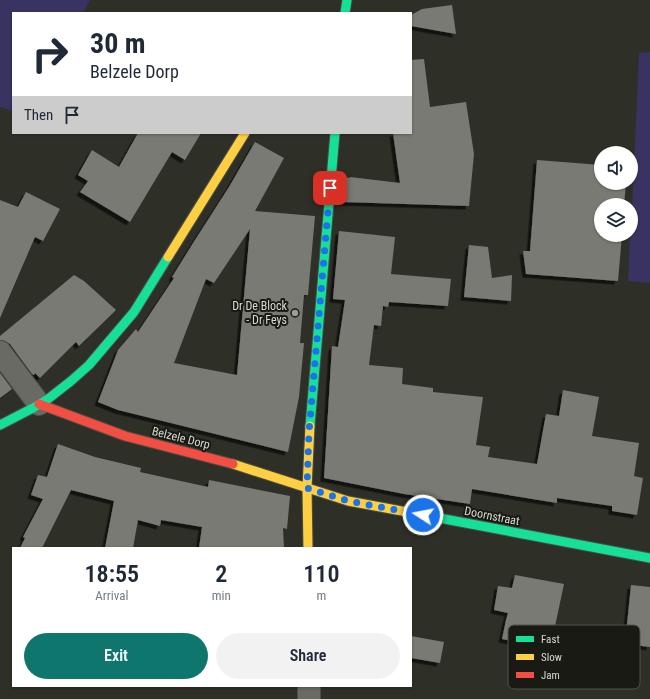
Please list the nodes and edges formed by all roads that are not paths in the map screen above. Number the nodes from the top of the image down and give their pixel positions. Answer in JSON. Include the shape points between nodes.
{"nodes":[{"id":1,"x":347,"y":0,"type":"edge"},
{"id":2,"x":345,"y":12,"type":"edge"},
{"id":3,"x":244,"y":134,"type":"edge"},
{"id":4,"x":334,"y":134,"type":"edge"},
{"id":5,"x":0,"y":352,"type":"edge"},
{"id":6,"x":39,"y":404,"type":"junction"},
{"id":7,"x":0,"y":425,"type":"edge"},
{"id":8,"x":307,"y":488,"type":"junction"},
{"id":9,"x":308,"y":547,"type":"edge"},
{"id":10,"x":650,"y":558,"type":"edge"},
{"id":11,"x":309,"y":687,"type":"edge"},
{"id":12,"x":309,"y":699,"type":"edge"}],
"edges":[{"from":1,"to":2,"type":"street"},
{"from":3,"to":6,"type":"street","via":[[134,312],[89,365]]},
{"from":4,"to":8,"type":"street","via":[[309,432]]},
{"from":5,"to":6,"type":"street"},
{"from":6,"to":7,"type":"street"},
{"from":6,"to":8,"type":"street","name":"Belzele Dorp","via":[[125,436],[243,466]]},
{"from":8,"to":9,"type":"street"},
{"from":8,"to":10,"type":"street","name":"Doornstraat","via":[[348,501]]},
{"from":11,"to":12,"type":"street"}]}
